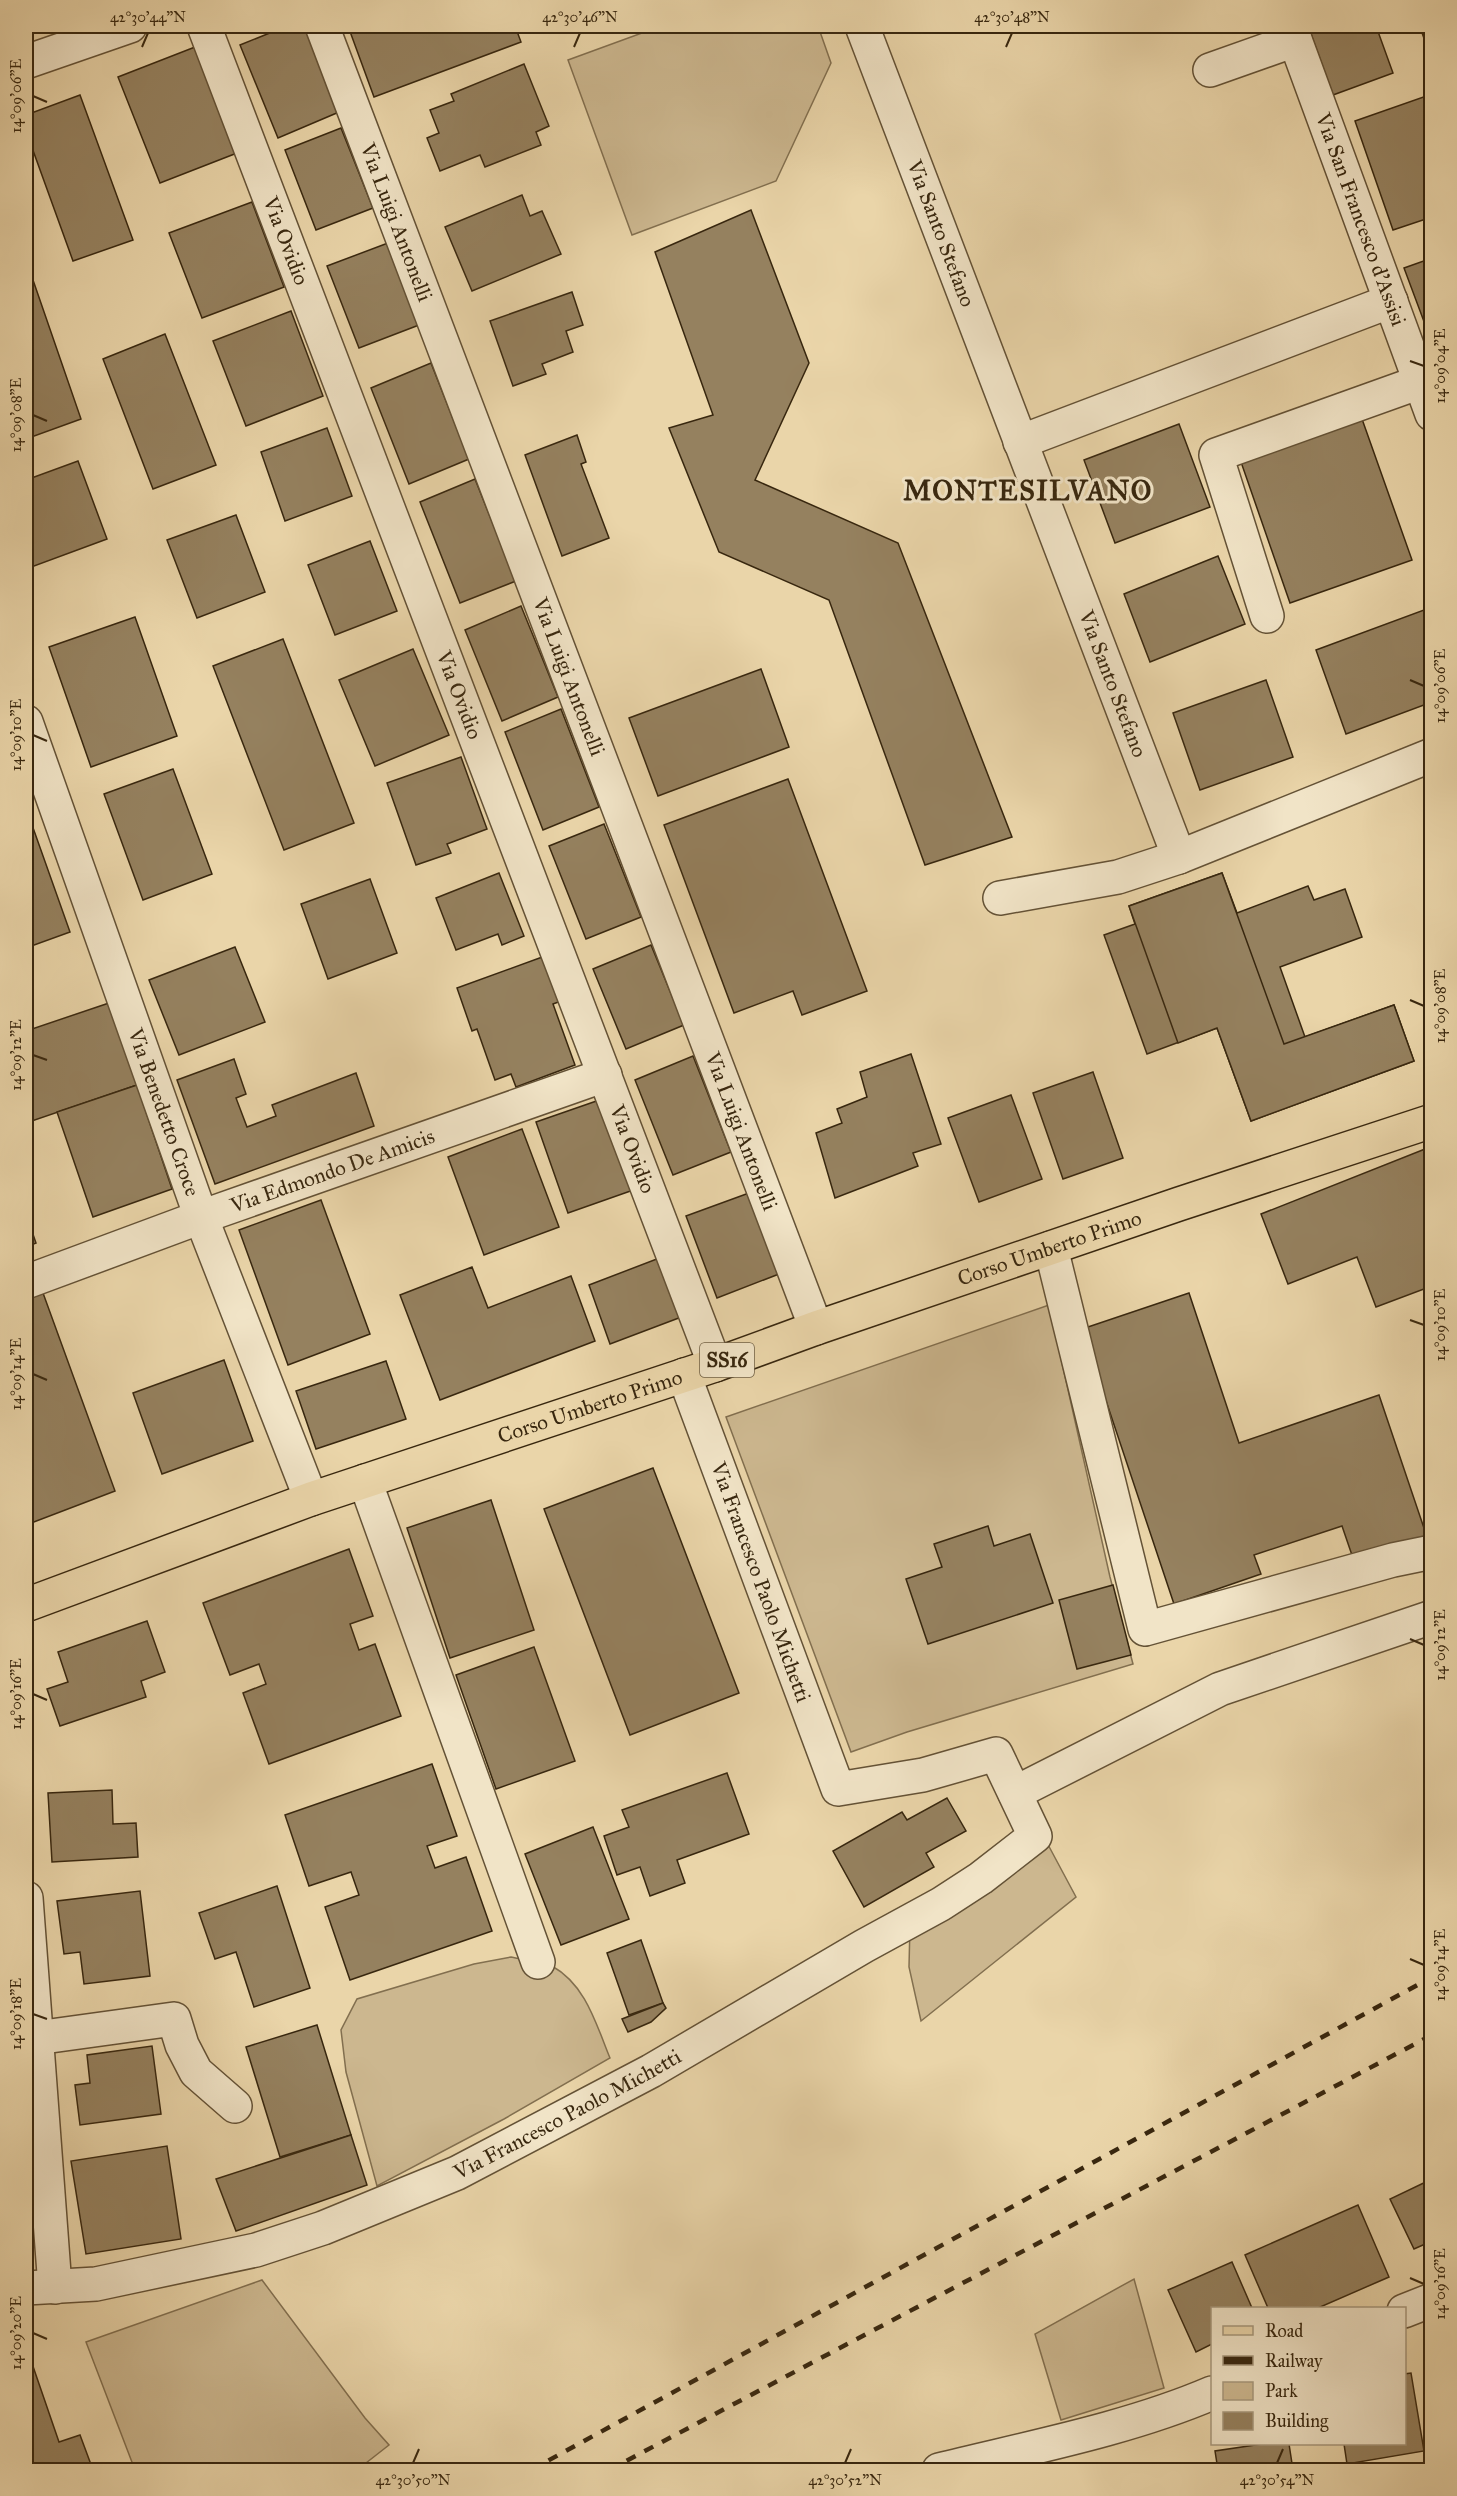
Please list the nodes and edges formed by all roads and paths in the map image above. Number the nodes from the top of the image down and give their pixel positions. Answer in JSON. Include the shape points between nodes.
{"nodes":[{"id":1,"x":130,"y":26,"type":"edge"},
{"id":2,"x":204,"y":26,"type":"edge"},
{"id":3,"x":322,"y":26,"type":"edge"},
{"id":4,"x":862,"y":26,"type":"edge"},
{"id":5,"x":1292,"y":33,"type":"edge"},
{"id":6,"x":26,"y":62,"type":"edge"},
{"id":7,"x":1210,"y":70,"type":"dead end"},
{"id":8,"x":1390,"y":301,"type":"junction"},
{"id":9,"x":1420,"y":382,"type":"junction"},
{"id":10,"x":1431,"y":414,"type":"edge"},
{"id":11,"x":1020,"y":442,"type":"junction"},
{"id":12,"x":1267,"y":616,"type":"dead end"},
{"id":13,"x":26,"y":722,"type":"edge"},
{"id":14,"x":1431,"y":755,"type":"edge"},
{"id":15,"x":1179,"y":857,"type":"junction"},
{"id":16,"x":1000,"y":898,"type":"dead end"},
{"id":17,"x":605,"y":1075,"type":"junction"},
{"id":18,"x":1431,"y":1121,"type":"edge"},
{"id":19,"x":201,"y":1216,"type":"junction"},
{"id":20,"x":1051,"y":1248,"type":"junction"},
{"id":21,"x":26,"y":1282,"type":"edge"},
{"id":22,"x":816,"y":1328,"type":"junction"},
{"id":23,"x":715,"y":1365,"type":"junction"},
{"id":24,"x":684,"y":1375,"type":"junction"},
{"id":25,"x":365,"y":1481,"type":"junction"},
{"id":26,"x":311,"y":1499,"type":"junction"},
{"id":27,"x":1431,"y":1552,"type":"edge"},
{"id":28,"x":26,"y":1605,"type":"edge"},
{"id":29,"x":1431,"y":1617,"type":"edge"},
{"id":30,"x":1015,"y":1793,"type":"junction"},
{"id":31,"x":26,"y":1898,"type":"edge"},
{"id":32,"x":538,"y":1962,"type":"dead end"},
{"id":33,"x":36,"y":2038,"type":"junction"},
{"id":34,"x":235,"y":2106,"type":"dead end"},
{"id":35,"x":40,"y":2288,"type":"edge"},
{"id":36,"x":1431,"y":2300,"type":"edge"},
{"id":37,"x":1406,"y":2310,"type":"edge"},
{"id":38,"x":1211,"y":2393,"type":"edge"},
{"id":39,"x":939,"y":2470,"type":"edge"}],
"edges":[{"from":1,"to":6,"type":"street"},
{"from":2,"to":17,"type":"street","name":"Via Ovidio"},
{"from":3,"to":22,"type":"street","name":"Via Luigi Antonelli"},
{"from":4,"to":11,"type":"street","name":"Via Santo Stefano"},
{"from":5,"to":7,"type":"street"},
{"from":5,"to":8,"type":"street","name":"Via San Francesco d'Assisi"},
{"from":8,"to":9,"type":"street","name":"Via San Francesco d'Assisi"},
{"from":8,"to":11,"type":"street"},
{"from":9,"to":10,"type":"street","name":"Via San Francesco d'Assisi"},
{"from":9,"to":12,"type":"street","via":[[1216,454]]},
{"from":11,"to":15,"type":"street","name":"Via Santo Stefano"},
{"from":13,"to":19,"type":"street","name":"Via Benedetto Croce"},
{"from":14,"to":15,"type":"street"},
{"from":15,"to":16,"type":"street","via":[[1118,877]]},
{"from":17,"to":19,"type":"street","name":"Via Edmondo De Amicis"},
{"from":17,"to":23,"type":"street","name":"Via Ovidio"},
{"from":18,"to":20,"type":"main road","name":"Corso Umberto Primo","number":"SS16"},
{"from":19,"to":21,"type":"street","name":"Via Edmondo De Amicis"},
{"from":19,"to":26,"type":"street","name":"Via Benedetto Croce"},
{"from":20,"to":22,"type":"main road","name":"Corso Umberto Primo","number":"SS16"},
{"from":20,"to":27,"type":"street","via":[[1145,1629]]},
{"from":22,"to":23,"type":"main road","name":"Corso Umberto Primo","number":"SS16"},
{"from":23,"to":24,"type":"main road","name":"Corso Umberto Primo","number":"SS16"},
{"from":24,"to":25,"type":"main road","name":"Corso Umberto Primo","number":"SS16"},
{"from":24,"to":30,"type":"street","name":"Via Francesco Paolo Michetti","via":[[838,1789],[923,1775],[996,1754]]},
{"from":25,"to":26,"type":"main road","name":"Corso Umberto Primo","number":"SS16"},
{"from":25,"to":32,"type":"street"},
{"from":26,"to":28,"type":"main road","name":"Corso Umberto Primo","number":"SS16"},
{"from":29,"to":30,"type":"street","via":[[1220,1689]]},
{"from":30,"to":35,"type":"street","name":"Via Francesco Paolo Michetti","via":[[1035,1836],[981,1878],[651,2072],[457,2174],[323,2228],[256,2250],[96,2284]]},
{"from":31,"to":33,"type":"street"},
{"from":33,"to":34,"type":"street","via":[[174,2019],[196,2072]]},
{"from":33,"to":35,"type":"street"},
{"from":36,"to":37,"type":"street"},
{"from":38,"to":39,"type":"street","via":[[1079,2435]]}]}
